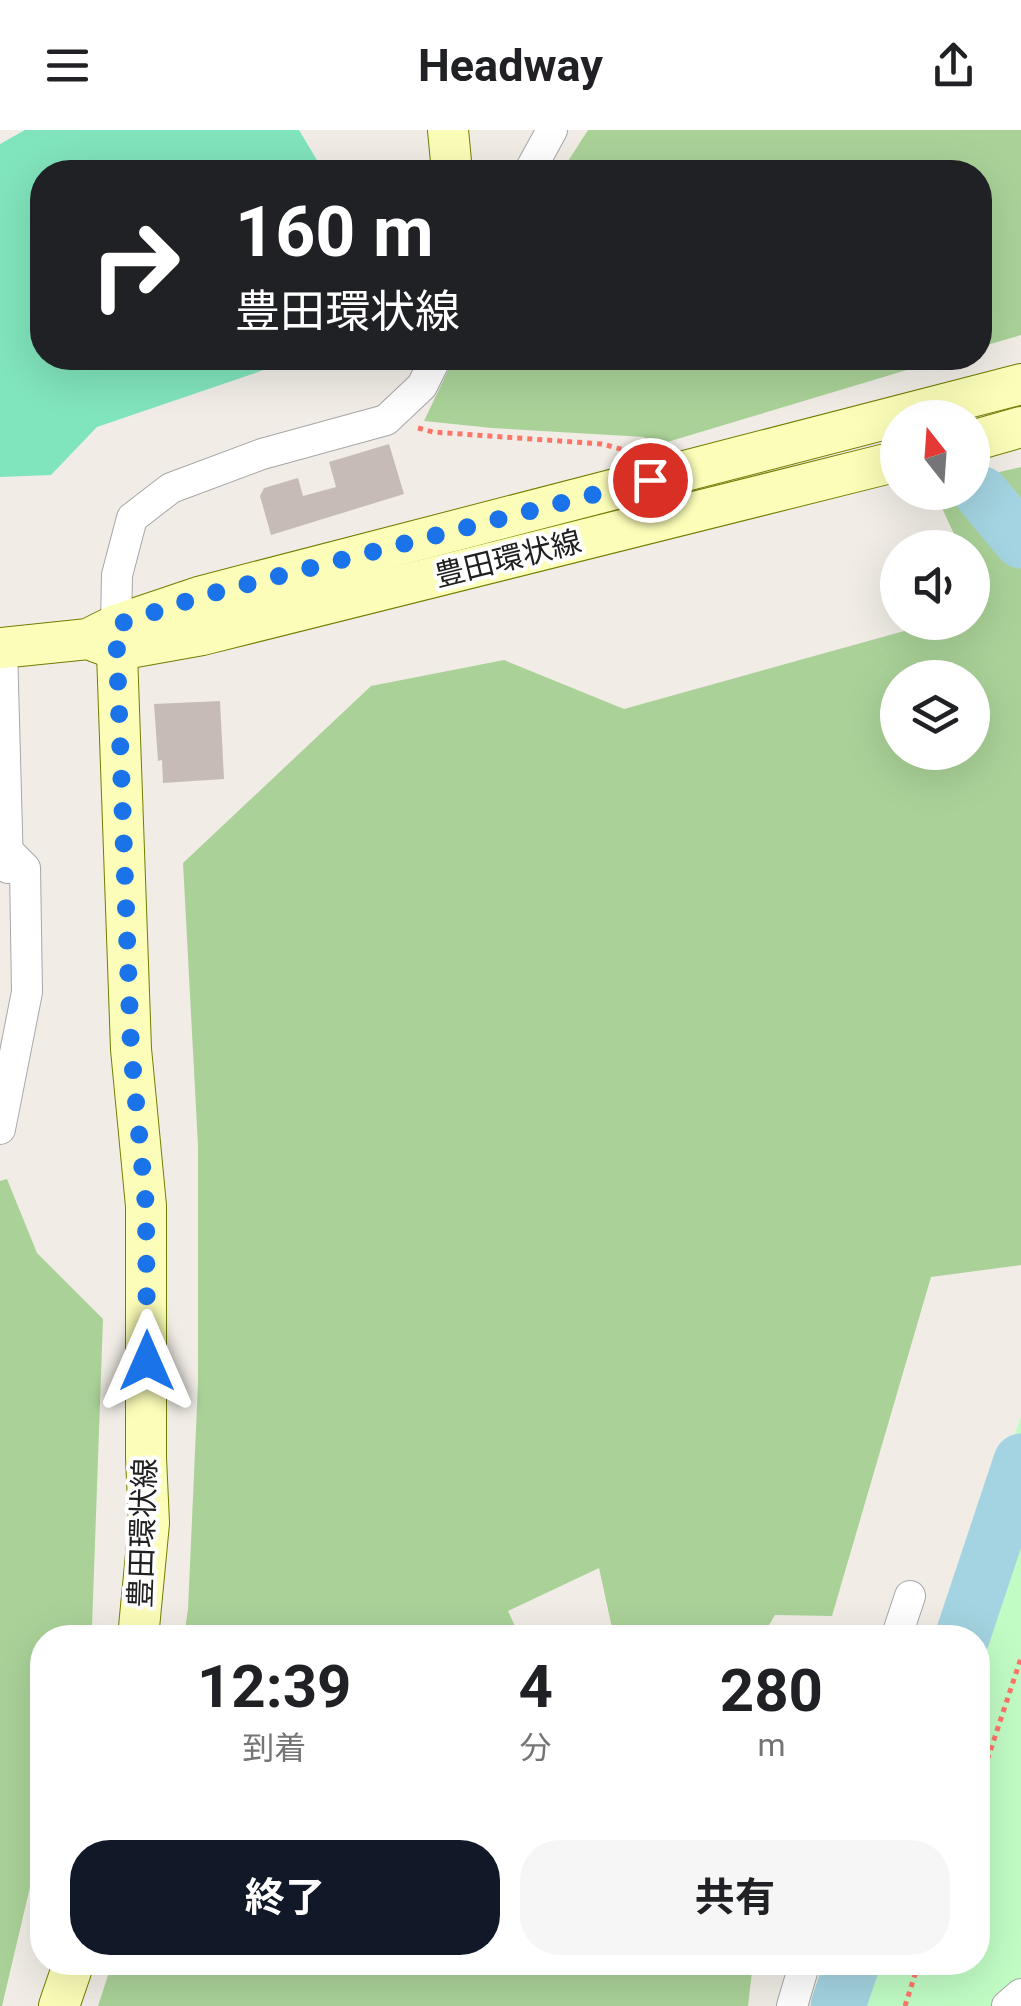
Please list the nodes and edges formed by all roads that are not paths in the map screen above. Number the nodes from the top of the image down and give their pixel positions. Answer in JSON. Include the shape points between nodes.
{"nodes":[{"id":1,"x":448,"y":130,"type":"edge"},
{"id":2,"x":552,"y":130,"type":"edge"},
{"id":3,"x":451,"y":160,"type":"edge"},
{"id":4,"x":535,"y":160,"type":"edge"},
{"id":5,"x":430,"y":370,"type":"edge"},
{"id":6,"x":1021,"y":384,"type":"edge"},
{"id":7,"x":1021,"y":428,"type":"edge"},
{"id":8,"x":990,"y":436,"type":"edge"},
{"id":9,"x":880,"y":466,"type":"edge"},
{"id":10,"x":107,"y":638,"type":"junction"},
{"id":11,"x":1,"y":648,"type":"edge"},
{"id":12,"x":4,"y":859,"type":"edge"},
{"id":13,"x":0,"y":1129,"type":"edge"},
{"id":14,"x":910,"y":1596,"type":"dead end"},
{"id":15,"x":139,"y":1625,"type":"edge"},
{"id":16,"x":900,"y":1625,"type":"edge"},
{"id":17,"x":70,"y":1975,"type":"edge"},
{"id":18,"x":801,"y":1975,"type":"edge"},
{"id":19,"x":1021,"y":1994,"type":"edge"},
{"id":20,"x":60,"y":2006,"type":"edge"},
{"id":21,"x":792,"y":2006,"type":"edge"},
{"id":22,"x":1007,"y":2006,"type":"edge"}],
"edges":[{"from":1,"to":3,"type":"main road"},
{"from":2,"to":4,"type":"street"},
{"from":5,"to":10,"type":"street","via":[[386,420],[171,488],[132,518]]},
{"from":6,"to":10,"type":"main road","name":"豊田環状線","via":[[202,596]]},
{"from":7,"to":8,"type":"main road"},
{"from":9,"to":10,"type":"main road","name":"豊田環状線","via":[[202,635]]},
{"from":10,"to":11,"type":"main road"},
{"from":10,"to":15,"type":"main road","name":"豊田環状線","via":[[146,1206],[149,1523]]},
{"from":11,"to":12,"type":"street"},
{"from":12,"to":13,"type":"street","via":[[26,868],[26,992]]},
{"from":14,"to":16,"type":"street"},
{"from":17,"to":20,"type":"main road"},
{"from":18,"to":21,"type":"street"},
{"from":19,"to":22,"type":"street"}]}
